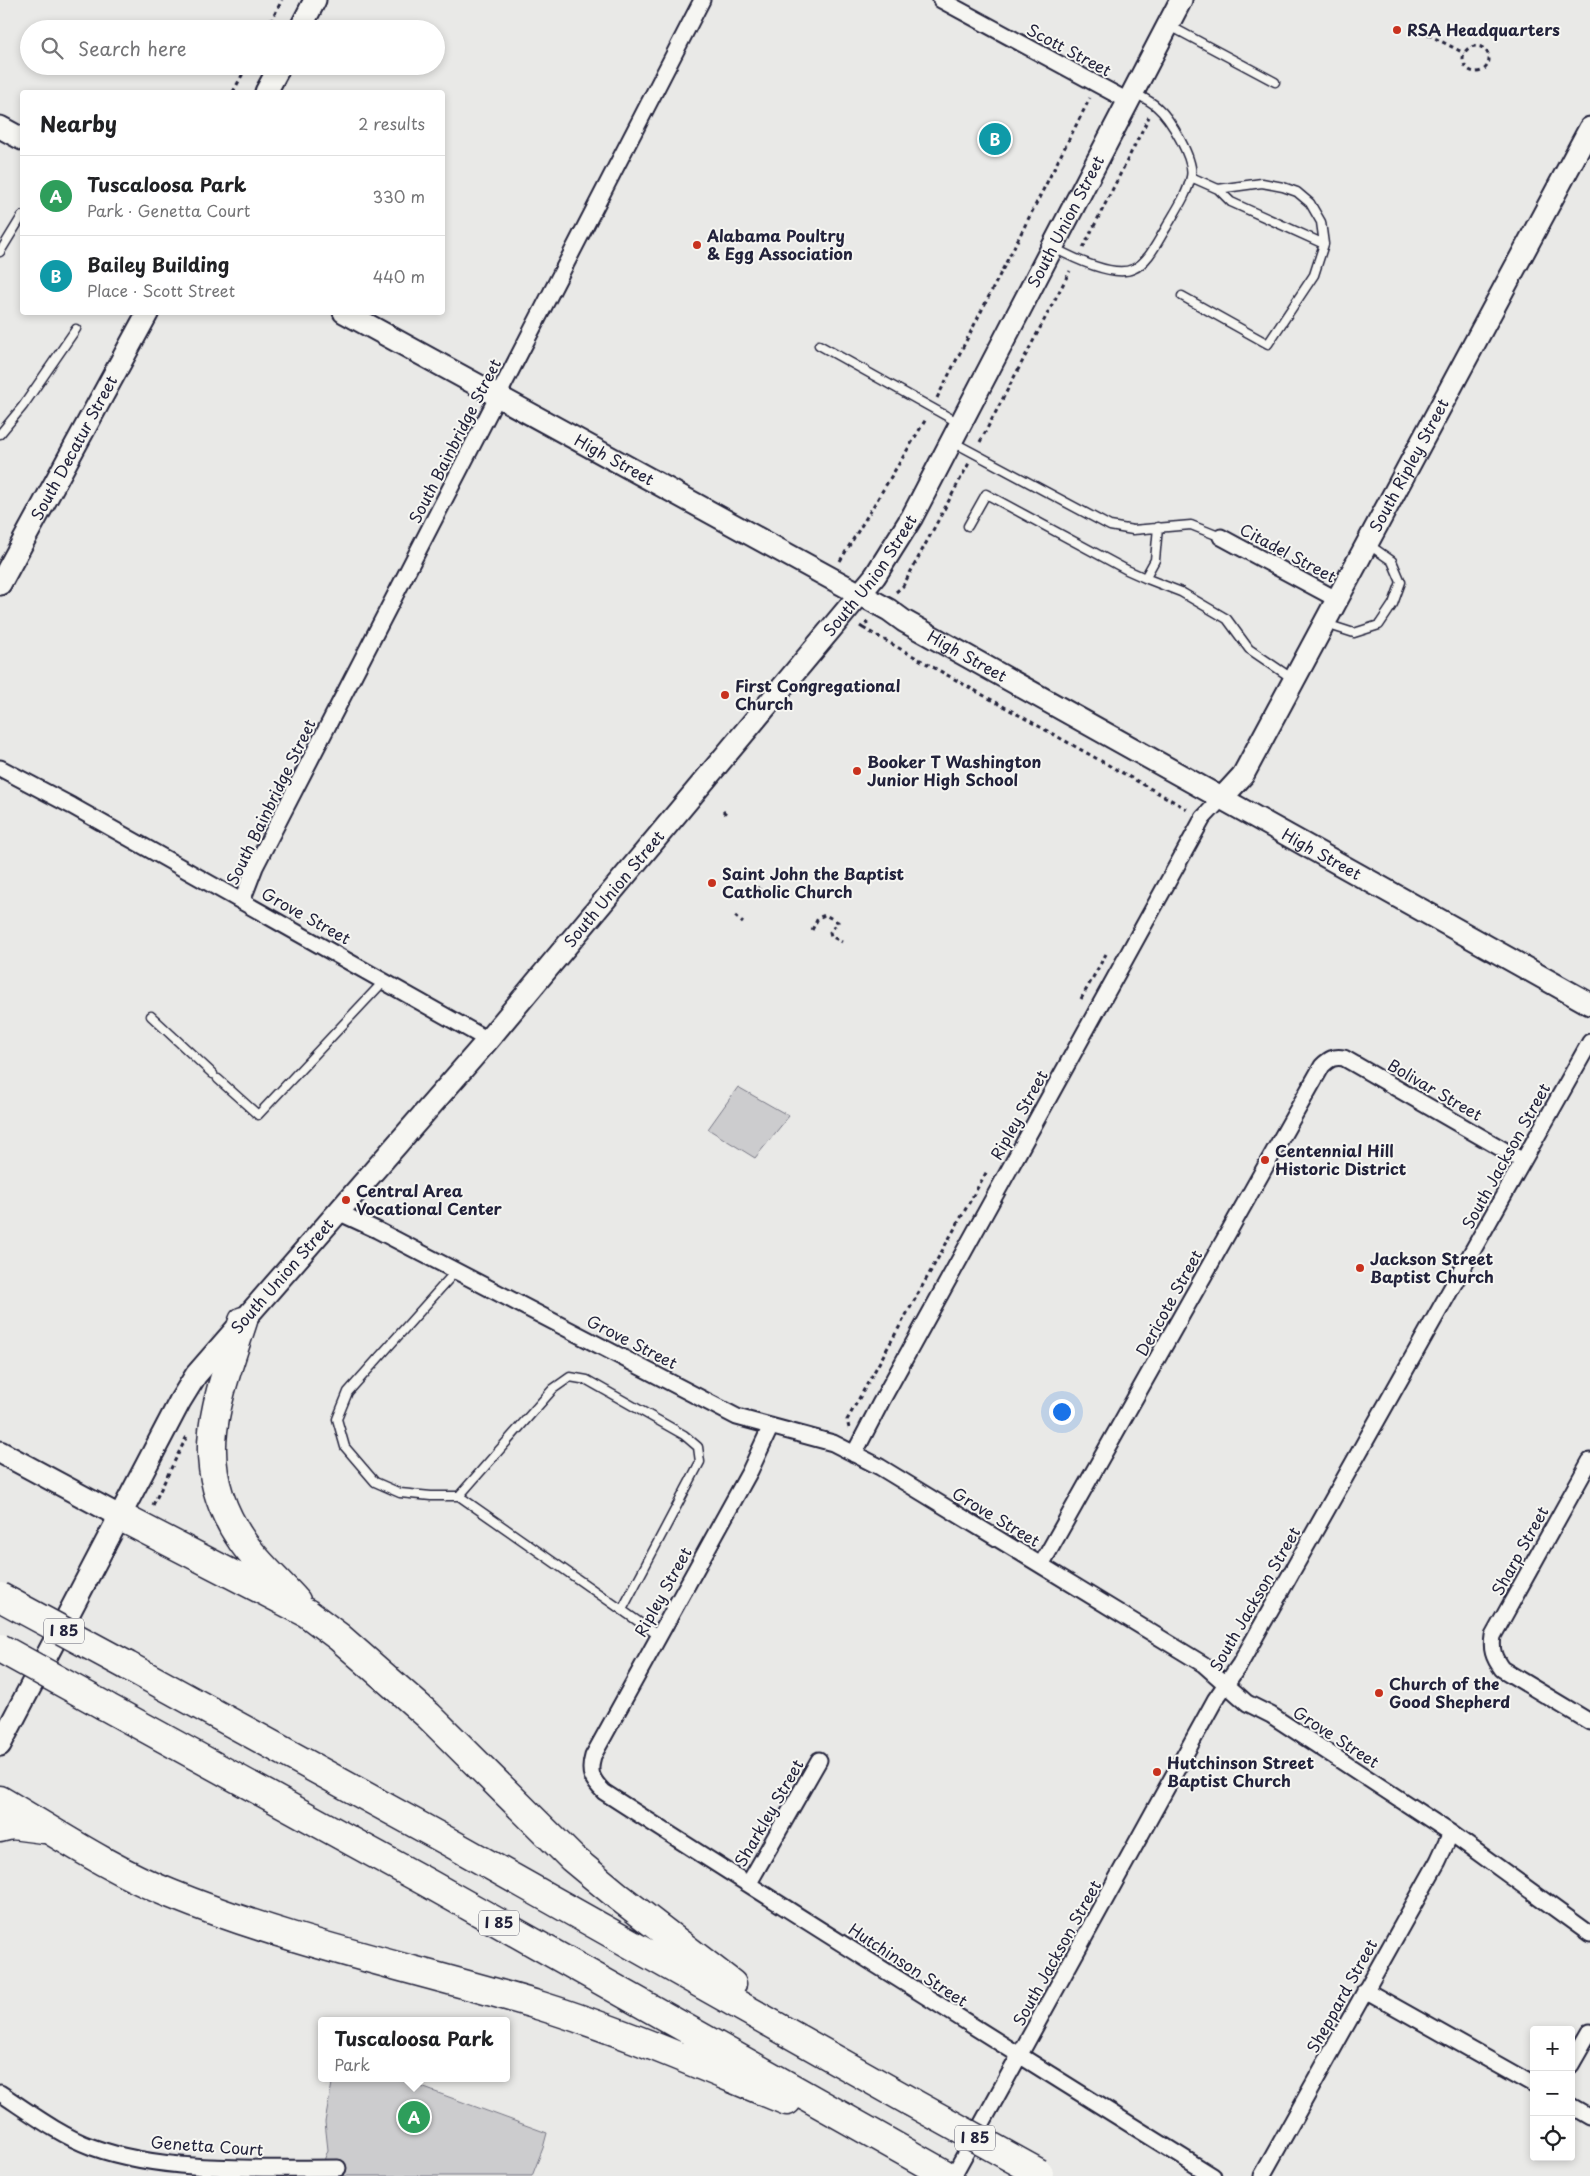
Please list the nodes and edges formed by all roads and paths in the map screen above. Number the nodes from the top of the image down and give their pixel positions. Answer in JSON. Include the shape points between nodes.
{"nodes":[{"id":1,"x":282,"y":0,"type":"edge"},
{"id":2,"x":315,"y":0,"type":"edge"},
{"id":3,"x":702,"y":0,"type":"edge"},
{"id":4,"x":941,"y":0,"type":"edge"},
{"id":5,"x":1181,"y":0,"type":"edge"},
{"id":6,"x":272,"y":20,"type":"edge"},
{"id":7,"x":305,"y":20,"type":"edge"},
{"id":8,"x":1168,"y":25,"type":"junction"},
{"id":9,"x":1421,"y":30,"type":"dead end"},
{"id":10,"x":1464,"y":53,"type":"junction"},
{"id":11,"x":242,"y":75,"type":"edge"},
{"id":12,"x":275,"y":75,"type":"edge"},
{"id":13,"x":1275,"y":82,"type":"dead end"},
{"id":14,"x":234,"y":90,"type":"edge"},
{"id":15,"x":267,"y":90,"type":"edge"},
{"id":16,"x":1130,"y":97,"type":"junction"},
{"id":17,"x":0,"y":127,"type":"edge"},
{"id":18,"x":1590,"y":128,"type":"edge"},
{"id":19,"x":20,"y":138,"type":"edge"},
{"id":20,"x":1585,"y":146,"type":"edge"},
{"id":21,"x":1191,"y":177,"type":"junction"},
{"id":22,"x":1218,"y":189,"type":"junction"},
{"id":23,"x":20,"y":219,"type":"edge"},
{"id":24,"x":1324,"y":244,"type":"junction"},
{"id":25,"x":1052,"y":248,"type":"junction"},
{"id":26,"x":0,"y":252,"type":"edge"},
{"id":27,"x":1182,"y":296,"type":"dead end"},
{"id":28,"x":146,"y":315,"type":"edge"},
{"id":29,"x":350,"y":315,"type":"edge"},
{"id":30,"x":76,"y":329,"type":"dead end"},
{"id":31,"x":819,"y":345,"type":"dead end"},
{"id":32,"x":498,"y":395,"type":"junction"},
{"id":33,"x":956,"y":433,"type":"junction"},
{"id":34,"x":0,"y":434,"type":"edge"},
{"id":35,"x":968,"y":526,"type":"dead end"},
{"id":36,"x":1158,"y":528,"type":"junction"},
{"id":37,"x":1221,"y":537,"type":"joint"},
{"id":38,"x":1368,"y":544,"type":"junction"},
{"id":39,"x":1145,"y":578,"type":"junction"},
{"id":40,"x":0,"y":584,"type":"edge"},
{"id":41,"x":858,"y":594,"type":"junction"},
{"id":42,"x":1338,"y":600,"type":"junction"},
{"id":43,"x":1324,"y":624,"type":"junction"},
{"id":44,"x":863,"y":628,"type":"dead end"},
{"id":45,"x":1294,"y":680,"type":"junction"},
{"id":46,"x":0,"y":768,"type":"edge"},
{"id":47,"x":1221,"y":799,"type":"junction"},
{"id":48,"x":1187,"y":809,"type":"dead end"},
{"id":49,"x":723,"y":811,"type":"dead end"},
{"id":50,"x":727,"y":815,"type":"dead end"},
{"id":51,"x":757,"y":887,"type":"dead end"},
{"id":52,"x":762,"y":892,"type":"dead end"},
{"id":53,"x":242,"y":901,"type":"junction"},
{"id":54,"x":735,"y":916,"type":"dead end"},
{"id":55,"x":743,"y":923,"type":"dead end"},
{"id":56,"x":812,"y":930,"type":"dead end"},
{"id":57,"x":842,"y":942,"type":"dead end"},
{"id":58,"x":384,"y":980,"type":"junction"},
{"id":59,"x":1590,"y":1004,"type":"edge"},
{"id":60,"x":151,"y":1016,"type":"dead end"},
{"id":61,"x":488,"y":1040,"type":"junction"},
{"id":62,"x":1590,"y":1042,"type":"edge"},
{"id":63,"x":1329,"y":1059,"type":"joint"},
{"id":64,"x":1523,"y":1161,"type":"junction"},
{"id":65,"x":338,"y":1212,"type":"junction"},
{"id":66,"x":456,"y":1271,"type":"junction"},
{"id":67,"x":243,"y":1321,"type":"junction"},
{"id":68,"x":771,"y":1426,"type":"junction"},
{"id":69,"x":191,"y":1430,"type":"dead end"},
{"id":70,"x":0,"y":1452,"type":"edge"},
{"id":71,"x":854,"y":1454,"type":"junction"},
{"id":72,"x":1590,"y":1461,"type":"edge"},
{"id":73,"x":459,"y":1496,"type":"junction"},
{"id":74,"x":153,"y":1505,"type":"dead end"},
{"id":75,"x":121,"y":1517,"type":"junction"},
{"id":76,"x":1041,"y":1565,"type":"junction"},
{"id":77,"x":0,"y":1597,"type":"edge"},
{"id":78,"x":622,"y":1610,"type":"junction"},
{"id":79,"x":307,"y":1613,"type":"junction"},
{"id":80,"x":659,"y":1636,"type":"junction"},
{"id":81,"x":0,"y":1648,"type":"edge"},
{"id":82,"x":1226,"y":1684,"type":"junction"},
{"id":83,"x":1590,"y":1722,"type":"edge"},
{"id":84,"x":0,"y":1745,"type":"edge"},
{"id":85,"x":819,"y":1760,"type":"dead end"},
{"id":86,"x":591,"y":1776,"type":"joint"},
{"id":87,"x":0,"y":1800,"type":"edge"},
{"id":88,"x":0,"y":1828,"type":"edge"},
{"id":89,"x":52,"y":1831,"type":"junction"},
{"id":90,"x":1451,"y":1833,"type":"junction"},
{"id":91,"x":749,"y":1883,"type":"junction"},
{"id":92,"x":1590,"y":1934,"type":"edge"},
{"id":93,"x":1365,"y":1990,"type":"junction"},
{"id":94,"x":1590,"y":2032,"type":"edge"},
{"id":95,"x":817,"y":2049,"type":"junction"},
{"id":96,"x":1019,"y":2055,"type":"junction"},
{"id":97,"x":1575,"y":2058,"type":"edge"},
{"id":98,"x":1530,"y":2083,"type":"edge"},
{"id":99,"x":0,"y":2093,"type":"edge"},
{"id":100,"x":1575,"y":2108,"type":"edge"},
{"id":101,"x":1590,"y":2116,"type":"edge"},
{"id":102,"x":893,"y":2143,"type":"junction"},
{"id":103,"x":338,"y":2168,"type":"dead end"},
{"id":104,"x":1041,"y":2175,"type":"edge"},
{"id":105,"x":948,"y":2176,"type":"edge"},
{"id":106,"x":953,"y":2176,"type":"edge"},
{"id":107,"x":1213,"y":2176,"type":"edge"},
{"id":108,"x":1262,"y":2176,"type":"edge"}],
"edges":[{"from":1,"to":6,"type":"path"},
{"from":2,"to":7,"type":"main road"},
{"from":3,"to":32,"type":"street","name":"South Bainbridge Street"},
{"from":4,"to":16,"type":"street","name":"Scott Street"},
{"from":5,"to":8,"type":"main road","name":"South Union Street"},
{"from":8,"to":13,"type":"lane"},
{"from":8,"to":16,"type":"main road","name":"South Union Street"},
{"from":9,"to":10,"type":"path"},
{"from":10,"to":10,"type":"path","via":[[1464,64],[1470,71],[1482,71],[1488,65],[1489,57],[1482,47],[1473,46]]},
{"from":11,"to":14,"type":"path"},
{"from":12,"to":15,"type":"main road"},
{"from":16,"to":21,"type":"lane","via":[[1157,107],[1165,117],[1188,155]]},
{"from":16,"to":25,"type":"main road","name":"South Union Street"},
{"from":17,"to":19,"type":"main road"},
{"from":18,"to":20,"type":"main road","name":"South Ripley Street"},
{"from":20,"to":38,"type":"main road","name":"South Ripley Street"},
{"from":21,"to":22,"type":"lane"},
{"from":21,"to":25,"type":"lane","via":[[1156,245],[1134,269],[1122,272],[1088,264]]},
{"from":22,"to":24,"type":"lane","via":[[1231,202]]},
{"from":22,"to":24,"type":"lane","via":[[1262,183],[1297,192],[1310,203],[1321,222]]},
{"from":23,"to":26,"type":"lane"},
{"from":24,"to":27,"type":"lane","via":[[1314,275],[1268,344]]},
{"from":25,"to":33,"type":"main road","name":"South Union Street"},
{"from":28,"to":40,"type":"main road","name":"South Decatur Street"},
{"from":29,"to":32,"type":"main road","name":"High Street"},
{"from":30,"to":34,"type":"lane"},
{"from":31,"to":33,"type":"lane"},
{"from":32,"to":41,"type":"main road","name":"High Street"},
{"from":32,"to":53,"type":"street","name":"South Bainbridge Street","via":[[256,867]]},
{"from":33,"to":36,"type":"lane","via":[[1110,526],[1133,530]]},
{"from":33,"to":41,"type":"main road","name":"South Union Street","via":[[912,517],[874,576]]},
{"from":35,"to":39,"type":"lane","via":[[986,494]]},
{"from":36,"to":37,"type":"lane","via":[[1191,525]]},
{"from":36,"to":39,"type":"lane","via":[[1155,560]]},
{"from":37,"to":42,"type":"street","name":"Citadel Street"},
{"from":38,"to":42,"type":"main road","name":"South Ripley Street"},
{"from":38,"to":43,"type":"lane","via":[[1392,561],[1401,582],[1393,604],[1379,625],[1354,633]]},
{"from":39,"to":45,"type":"lane","via":[[1181,592],[1227,619],[1249,649]]},
{"from":41,"to":47,"type":"main road","name":"High Street"},
{"from":41,"to":61,"type":"main road","name":"South Union Street"},
{"from":42,"to":43,"type":"main road","name":"South Ripley Street"},
{"from":43,"to":45,"type":"main road","name":"South Ripley Street"},
{"from":44,"to":48,"type":"path"},
{"from":45,"to":47,"type":"main road","name":"South Ripley Street","via":[[1243,775]]},
{"from":46,"to":53,"type":"street","name":"Grove Street"},
{"from":47,"to":59,"type":"main road","name":"High Street"},
{"from":47,"to":71,"type":"street","name":"Ripley Street","via":[[1203,818]]},
{"from":49,"to":50,"type":"path"},
{"from":51,"to":52,"type":"path"},
{"from":53,"to":58,"type":"street","name":"Grove Street"},
{"from":54,"to":55,"type":"path"},
{"from":56,"to":57,"type":"path","via":[[818,918],[825,914],[838,922],[830,932]]},
{"from":58,"to":60,"type":"lane","via":[[258,1115]]},
{"from":58,"to":61,"type":"street","name":"Grove Street"},
{"from":61,"to":65,"type":"main road","name":"South Union Street"},
{"from":62,"to":64,"type":"street","name":"South Jackson Street"},
{"from":63,"to":64,"type":"street","name":"Bolivar Street","via":[[1344,1058]]},
{"from":63,"to":76,"type":"street","name":"Dericote Street","via":[[1322,1066]]},
{"from":64,"to":82,"type":"street","name":"South Jackson Street"},
{"from":65,"to":66,"type":"street","name":"Grove Street"},
{"from":65,"to":67,"type":"main road","name":"South Union Street"},
{"from":66,"to":68,"type":"street","name":"Grove Street","via":[[737,1417]]},
{"from":66,"to":73,"type":"lane","via":[[348,1392],[338,1419],[345,1447],[375,1482],[400,1492]]},
{"from":67,"to":75,"type":"main road","name":"South Union Street","via":[[196,1375]]},
{"from":67,"to":79,"type":"highway","via":[[216,1403],[211,1456],[216,1486],[242,1542]]},
{"from":68,"to":71,"type":"street","name":"Grove Street","via":[[833,1443]]},
{"from":68,"to":80,"type":"street","name":"Ripley Street","via":[[750,1471]]},
{"from":69,"to":74,"type":"path"},
{"from":70,"to":75,"type":"main road"},
{"from":71,"to":76,"type":"street","name":"Grove Street"},
{"from":72,"to":83,"type":"street","name":"Sharp Street","via":[[1493,1636],[1491,1649],[1502,1668]]},
{"from":73,"to":78,"type":"lane"},
{"from":73,"to":78,"type":"lane","via":[[553,1389],[570,1377],[587,1380],[684,1435],[698,1447],[700,1462]]},
{"from":75,"to":79,"type":"highway"},
{"from":75,"to":84,"type":"main road","name":"South Union Street"},
{"from":76,"to":82,"type":"street","name":"Grove Street","via":[[1203,1664]]},
{"from":77,"to":95,"type":"highway","number":"I 85","bridge":true,"via":[[449,1842]]},
{"from":78,"to":80,"type":"lane"},
{"from":79,"to":95,"type":"highway","via":[[368,1660],[416,1704],[572,1858]]},
{"from":80,"to":86,"type":"street","name":"Ripley Street","via":[[592,1756]]},
{"from":81,"to":102,"type":"highway","number":"I 85","bridge":true},
{"from":82,"to":90,"type":"street","name":"Grove Street","via":[[1247,1703],[1271,1715]]},
{"from":82,"to":96,"type":"street","name":"South Jackson Street"},
{"from":85,"to":91,"type":"street","name":"Sharkley Street"},
{"from":86,"to":91,"type":"street","name":"Hutchinson Street","via":[[604,1792]]},
{"from":87,"to":89,"type":"highway"},
{"from":88,"to":89,"type":"highway","via":[[12,1825]]},
{"from":89,"to":102,"type":"highway","via":[[169,1893],[219,1912],[268,1929],[542,2006],[611,2030]]},
{"from":90,"to":92,"type":"street","name":"Grove Street"},
{"from":90,"to":93,"type":"street","name":"Sheppard Street","via":[[1438,1862]]},
{"from":91,"to":96,"type":"street","name":"Hutchinson Street"},
{"from":93,"to":98,"type":"street"},
{"from":93,"to":108,"type":"street","name":"Sheppard Street"},
{"from":94,"to":97,"type":"street"},
{"from":95,"to":104,"type":"highway","number":"I 85","bridge":true},
{"from":96,"to":106,"type":"street","name":"South Jackson Street"},
{"from":96,"to":107,"type":"street","name":"Hutchinson Street"},
{"from":99,"to":103,"type":"street","name":"Genetta Court","via":[[91,2146],[133,2158],[176,2164]]},
{"from":100,"to":101,"type":"street"},
{"from":102,"to":105,"type":"highway","number":"I 85"}]}
